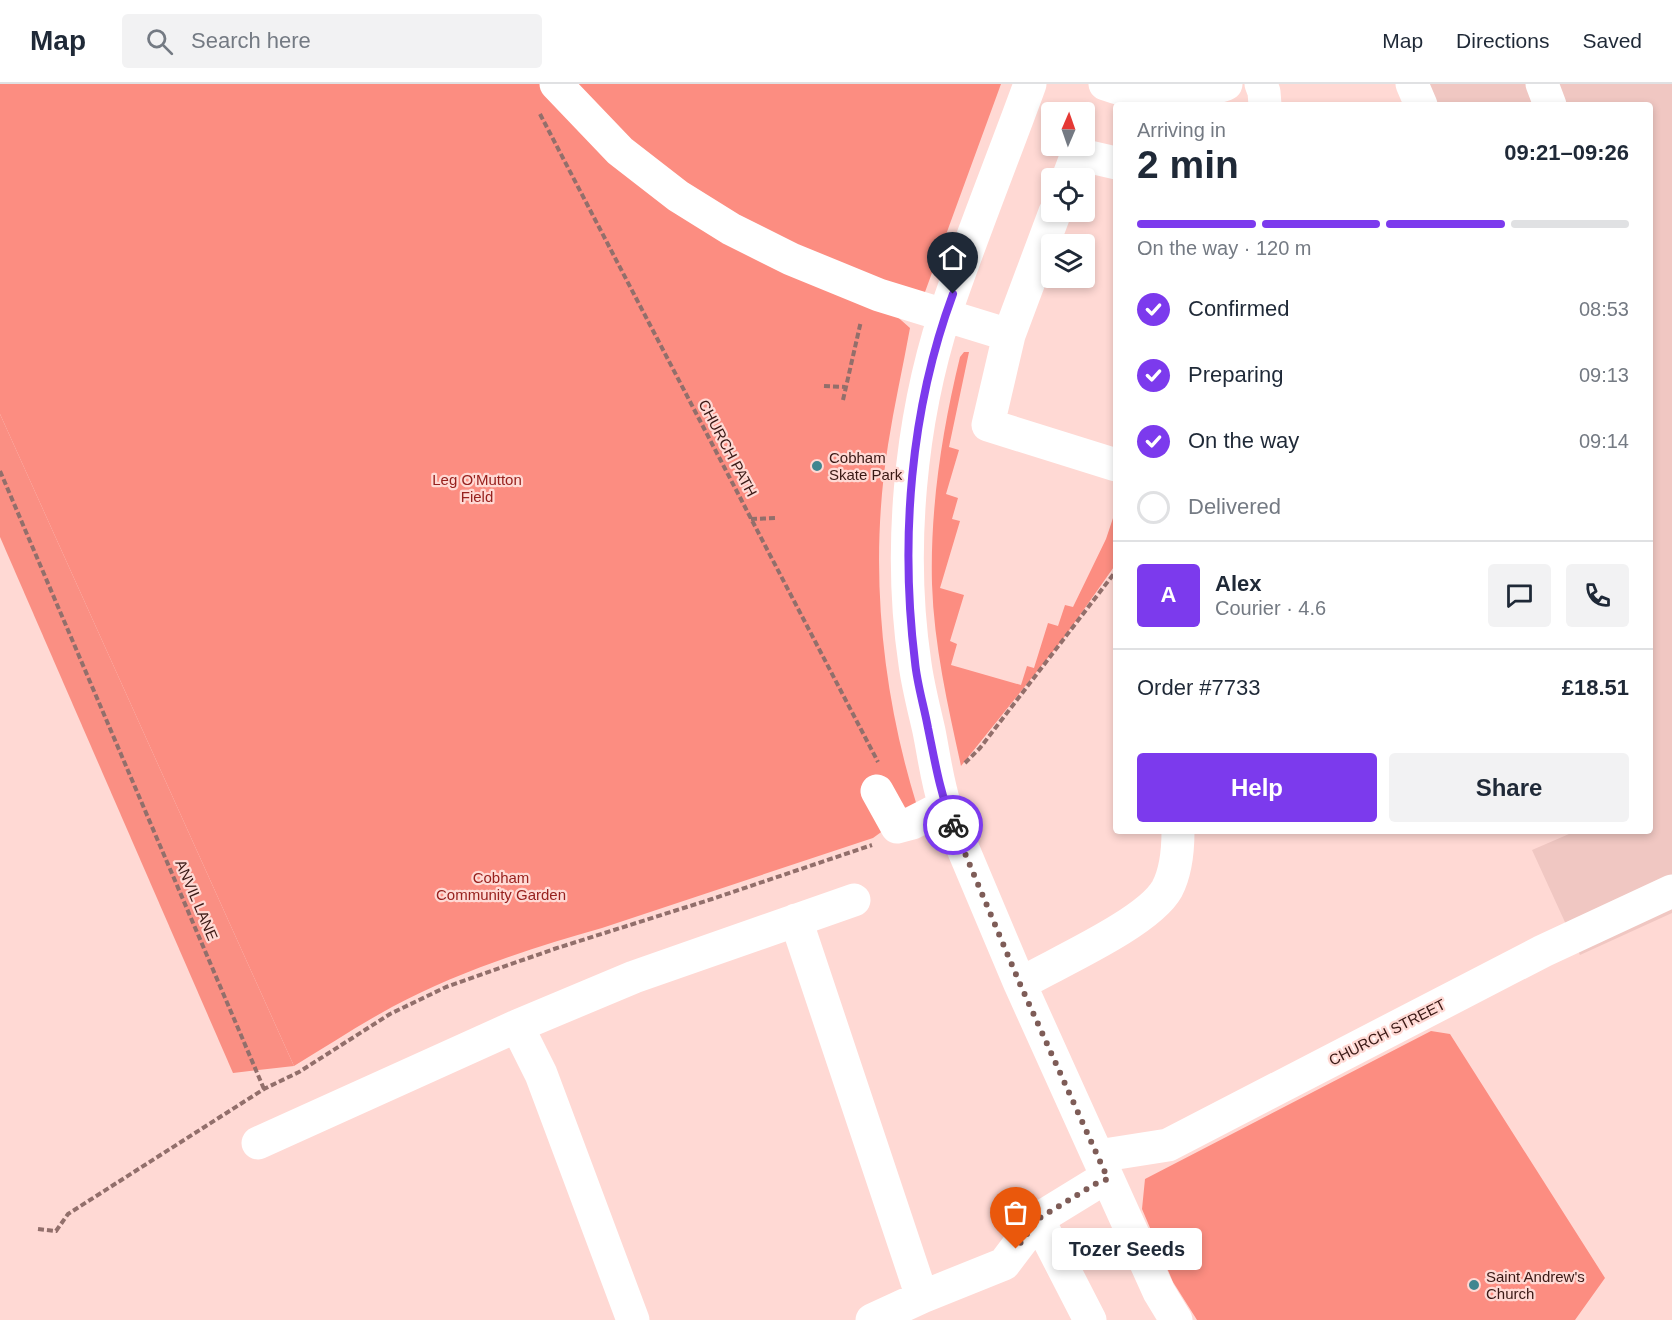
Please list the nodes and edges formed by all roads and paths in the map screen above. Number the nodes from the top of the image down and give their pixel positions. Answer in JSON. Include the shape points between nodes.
{"nodes":[{"id":1,"x":1029,"y":84,"type":"edge"},
{"id":2,"x":1105,"y":84,"type":"edge"},
{"id":3,"x":1226,"y":84,"type":"edge"},
{"id":4,"x":1261,"y":84,"type":"edge"},
{"id":5,"x":1542,"y":84,"type":"edge"},
{"id":6,"x":545,"y":95,"type":"edge"},
{"id":7,"x":1160,"y":100,"type":"edge"},
{"id":8,"x":1265,"y":102,"type":"edge"},
{"id":9,"x":1549,"y":102,"type":"edge"},
{"id":10,"x":1113,"y":162,"type":"edge"},
{"id":11,"x":1072,"y":168,"type":"edge"},
{"id":12,"x":1052,"y":222,"type":"edge"},
{"id":13,"x":868,"y":291,"type":"junction"},
{"id":14,"x":945,"y":315,"type":"junction"},
{"id":15,"x":1009,"y":335,"type":"junction"},
{"id":16,"x":824,"y":386,"type":"dead end"},
{"id":17,"x":844,"y":387,"type":"junction"},
{"id":18,"x":843,"y":400,"type":"dead end"},
{"id":19,"x":1113,"y":464,"type":"edge"},
{"id":20,"x":0,"y":471,"type":"edge"},
{"id":21,"x":778,"y":518,"type":"dead end"},
{"id":22,"x":751,"y":519,"type":"junction"},
{"id":23,"x":1113,"y":575,"type":"edge"},
{"id":24,"x":878,"y":778,"type":"joint"},
{"id":25,"x":941,"y":794,"type":"junction"},
{"id":26,"x":897,"y":827,"type":"junction"},
{"id":27,"x":1178,"y":834,"type":"edge"},
{"id":28,"x":1672,"y":891,"type":"edge"},
{"id":29,"x":854,"y":900,"type":"dead end"},
{"id":30,"x":796,"y":920,"type":"junction"},
{"id":31,"x":1020,"y":984,"type":"junction"},
{"id":32,"x":517,"y":1026,"type":"junction"},
{"id":33,"x":264,"y":1089,"type":"junction"},
{"id":34,"x":258,"y":1143,"type":"dead end"},
{"id":35,"x":1103,"y":1168,"type":"junction"},
{"id":36,"x":1038,"y":1219,"type":"junction"},
{"id":37,"x":38,"y":1229,"type":"dead end"},
{"id":38,"x":922,"y":1297,"type":"junction"},
{"id":39,"x":633,"y":1320,"type":"edge"},
{"id":40,"x":872,"y":1320,"type":"edge"},
{"id":41,"x":1090,"y":1320,"type":"edge"},
{"id":42,"x":1176,"y":1320,"type":"edge"}],
"edges":[{"from":1,"to":14,"type":"street"},
{"from":2,"to":7,"type":"street"},
{"from":3,"to":7,"type":"street"},
{"from":4,"to":8,"type":"street"},
{"from":5,"to":9,"type":"street"},
{"from":6,"to":13,"type":"street","via":[[678,196],[731,229]]},
{"from":6,"to":22,"type":"path","name":"CHURCH PATH"},
{"from":10,"to":11,"type":"street","via":[[1077,154]]},
{"from":12,"to":15,"type":"street"},
{"from":13,"to":14,"type":"street"},
{"from":13,"to":17,"type":"path"},
{"from":14,"to":15,"type":"street"},
{"from":14,"to":25,"type":"street","via":[[916,446],[908,524],[915,664]]},
{"from":15,"to":19,"type":"street","via":[[988,424]]},
{"from":16,"to":17,"type":"path"},
{"from":17,"to":18,"type":"path"},
{"from":20,"to":33,"type":"path","name":"ANVIL LANE"},
{"from":21,"to":22,"type":"path"},
{"from":22,"to":24,"type":"path","name":"CHURCH PATH"},
{"from":23,"to":25,"type":"path"},
{"from":24,"to":26,"type":"street"},
{"from":25,"to":26,"type":"street","via":[[912,823]]},
{"from":25,"to":31,"type":"street"},
{"from":26,"to":33,"type":"path","via":[[878,843],[446,987],[390,1014],[299,1072]]},
{"from":27,"to":31,"type":"street","via":[[1172,879],[1156,904],[1123,928]]},
{"from":28,"to":35,"type":"street","name":"CHURCH STREET","via":[[1544,951],[1168,1145]]},
{"from":29,"to":30,"type":"street"},
{"from":30,"to":32,"type":"street","via":[[634,977]]},
{"from":30,"to":38,"type":"street"},
{"from":31,"to":35,"type":"street"},
{"from":32,"to":34,"type":"street"},
{"from":32,"to":39,"type":"street","via":[[541,1074]]},
{"from":33,"to":37,"type":"path","via":[[68,1214],[56,1231]]},
{"from":35,"to":36,"type":"street","name":"CHURCH STREET","via":[[1095,1184]]},
{"from":35,"to":42,"type":"street","via":[[1159,1292]]},
{"from":36,"to":38,"type":"street","via":[[1004,1264]]},
{"from":36,"to":41,"type":"street"},
{"from":38,"to":40,"type":"street"}]}
